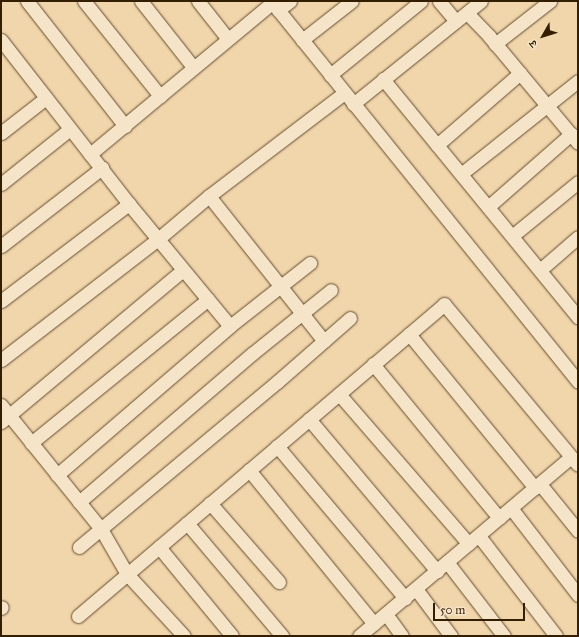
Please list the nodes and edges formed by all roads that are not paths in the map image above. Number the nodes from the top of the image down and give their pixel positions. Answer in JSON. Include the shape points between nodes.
{"nodes":[{"id":1,"x":27,"y":1,"type":"edge"},
{"id":2,"x":84,"y":1,"type":"edge"},
{"id":3,"x":142,"y":1,"type":"edge"},
{"id":4,"x":198,"y":1,"type":"edge"},
{"id":5,"x":290,"y":1,"type":"edge"},
{"id":6,"x":352,"y":1,"type":"edge"},
{"id":7,"x":421,"y":1,"type":"edge"},
{"id":8,"x":439,"y":1,"type":"edge"},
{"id":9,"x":481,"y":1,"type":"edge"},
{"id":10,"x":550,"y":1,"type":"edge"},
{"id":11,"x":274,"y":5,"type":"edge"},
{"id":12,"x":466,"y":13,"type":"junction"},
{"id":13,"x":456,"y":21,"type":"junction"},
{"id":14,"x":228,"y":39,"type":"junction"},
{"id":15,"x":1,"y":40,"type":"edge"},
{"id":16,"x":302,"y":40,"type":"junction"},
{"id":17,"x":495,"y":44,"type":"junction"},
{"id":18,"x":194,"y":68,"type":"junction"},
{"id":19,"x":520,"y":72,"type":"junction"},
{"id":20,"x":330,"y":75,"type":"junction"},
{"id":21,"x":383,"y":79,"type":"junction"},
{"id":22,"x":578,"y":81,"type":"edge"},
{"id":23,"x":344,"y":93,"type":"junction"},
{"id":24,"x":160,"y":96,"type":"junction"},
{"id":25,"x":46,"y":98,"type":"junction"},
{"id":26,"x":353,"y":104,"type":"junction"},
{"id":27,"x":548,"y":105,"type":"junction"},
{"id":28,"x":125,"y":126,"type":"junction"},
{"id":29,"x":70,"y":129,"type":"junction"},
{"id":30,"x":1,"y":133,"type":"edge"},
{"id":31,"x":574,"y":138,"type":"edge"},
{"id":32,"x":437,"y":145,"type":"junction"},
{"id":33,"x":90,"y":154,"type":"junction"},
{"id":34,"x":102,"y":168,"type":"junction"},
{"id":35,"x":461,"y":174,"type":"junction"},
{"id":36,"x":578,"y":182,"type":"edge"},
{"id":37,"x":1,"y":184,"type":"edge"},
{"id":38,"x":209,"y":196,"type":"junction"},
{"id":39,"x":129,"y":204,"type":"junction"},
{"id":40,"x":488,"y":207,"type":"junction"},
{"id":41,"x":512,"y":236,"type":"junction"},
{"id":42,"x":578,"y":237,"type":"edge"},
{"id":43,"x":158,"y":239,"type":"junction"},
{"id":44,"x":1,"y":246,"type":"edge"},
{"id":45,"x":310,"y":263,"type":"dead end"},
{"id":46,"x":183,"y":270,"type":"junction"},
{"id":47,"x":540,"y":270,"type":"junction"},
{"id":48,"x":281,"y":286,"type":"junction"},
{"id":49,"x":331,"y":290,"type":"dead end"},
{"id":50,"x":208,"y":299,"type":"junction"},
{"id":51,"x":1,"y":300,"type":"edge"},
{"id":52,"x":302,"y":313,"type":"junction"},
{"id":53,"x":578,"y":317,"type":"edge"},
{"id":54,"x":350,"y":318,"type":"dead end"},
{"id":55,"x":230,"y":326,"type":"junction"},
{"id":56,"x":409,"y":334,"type":"junction"},
{"id":57,"x":324,"y":341,"type":"junction"},
{"id":58,"x":1,"y":360,"type":"edge"},
{"id":59,"x":373,"y":364,"type":"junction"},
{"id":60,"x":578,"y":381,"type":"edge"},
{"id":61,"x":339,"y":394,"type":"junction"},
{"id":62,"x":4,"y":414,"type":"edge"},
{"id":63,"x":309,"y":419,"type":"junction"},
{"id":64,"x":32,"y":444,"type":"junction"},
{"id":65,"x":278,"y":446,"type":"junction"},
{"id":66,"x":575,"y":461,"type":"edge"},
{"id":67,"x":249,"y":470,"type":"junction"},
{"id":68,"x":57,"y":475,"type":"junction"},
{"id":69,"x":538,"y":486,"type":"junction"},
{"id":70,"x":79,"y":502,"type":"junction"},
{"id":71,"x":210,"y":503,"type":"junction"},
{"id":72,"x":511,"y":508,"type":"junction"},
{"id":73,"x":499,"y":518,"type":"junction"},
{"id":74,"x":187,"y":523,"type":"junction"},
{"id":75,"x":101,"y":529,"type":"junction"},
{"id":76,"x":578,"y":531,"type":"edge"},
{"id":77,"x":474,"y":540,"type":"junction"},
{"id":78,"x":159,"y":546,"type":"junction"},
{"id":79,"x":79,"y":547,"type":"dead end"},
{"id":80,"x":442,"y":567,"type":"junction"},
{"id":81,"x":127,"y":574,"type":"junction"},
{"id":82,"x":279,"y":582,"type":"dead end"},
{"id":83,"x":416,"y":589,"type":"junction"},
{"id":84,"x":578,"y":594,"type":"edge"},
{"id":85,"x":405,"y":598,"type":"junction"},
{"id":86,"x":386,"y":614,"type":"junction"},
{"id":87,"x":78,"y":616,"type":"dead end"},
{"id":88,"x":374,"y":624,"type":"junction"},
{"id":89,"x":184,"y":636,"type":"edge"},
{"id":90,"x":232,"y":636,"type":"edge"},
{"id":91,"x":282,"y":636,"type":"edge"},
{"id":92,"x":359,"y":636,"type":"edge"},
{"id":93,"x":402,"y":636,"type":"edge"},
{"id":94,"x":451,"y":636,"type":"edge"},
{"id":95,"x":504,"y":636,"type":"edge"},
{"id":96,"x":556,"y":636,"type":"edge"}],
"edges":[{"from":1,"to":28,"type":"street"},
{"from":2,"to":24,"type":"street"},
{"from":3,"to":18,"type":"street"},
{"from":4,"to":14,"type":"street"},
{"from":5,"to":11,"type":"street"},
{"from":6,"to":16,"type":"street"},
{"from":7,"to":20,"type":"street"},
{"from":8,"to":13,"type":"street"},
{"from":9,"to":12,"type":"street"},
{"from":10,"to":17,"type":"street"},
{"from":11,"to":14,"type":"street"},
{"from":11,"to":16,"type":"street"},
{"from":12,"to":13,"type":"street"},
{"from":12,"to":17,"type":"street"},
{"from":13,"to":21,"type":"street"},
{"from":14,"to":18,"type":"street"},
{"from":15,"to":25,"type":"street"},
{"from":16,"to":20,"type":"street"},
{"from":17,"to":19,"type":"street"},
{"from":18,"to":24,"type":"street"},
{"from":19,"to":27,"type":"street"},
{"from":19,"to":32,"type":"street"},
{"from":20,"to":23,"type":"street"},
{"from":21,"to":26,"type":"street"},
{"from":21,"to":32,"type":"street"},
{"from":22,"to":27,"type":"street"},
{"from":23,"to":26,"type":"street"},
{"from":23,"to":38,"type":"street"},
{"from":24,"to":28,"type":"street"},
{"from":25,"to":29,"type":"street"},
{"from":25,"to":30,"type":"street"},
{"from":26,"to":60,"type":"street"},
{"from":27,"to":31,"type":"street"},
{"from":27,"to":35,"type":"street"},
{"from":28,"to":33,"type":"street"},
{"from":29,"to":33,"type":"street"},
{"from":29,"to":37,"type":"street"},
{"from":31,"to":40,"type":"street"},
{"from":32,"to":35,"type":"street"},
{"from":33,"to":34,"type":"street"},
{"from":34,"to":39,"type":"street"},
{"from":34,"to":44,"type":"street"},
{"from":35,"to":40,"type":"street"},
{"from":36,"to":41,"type":"street"},
{"from":38,"to":43,"type":"street"},
{"from":38,"to":48,"type":"street"},
{"from":39,"to":43,"type":"street"},
{"from":39,"to":51,"type":"street"},
{"from":40,"to":41,"type":"street"},
{"from":41,"to":47,"type":"street"},
{"from":42,"to":47,"type":"street"},
{"from":43,"to":46,"type":"street"},
{"from":43,"to":58,"type":"street"},
{"from":45,"to":48,"type":"street"},
{"from":46,"to":50,"type":"street"},
{"from":46,"to":62,"type":"street"},
{"from":47,"to":53,"type":"street"},
{"from":48,"to":52,"type":"street"},
{"from":48,"to":55,"type":"street"},
{"from":49,"to":52,"type":"street"},
{"from":50,"to":55,"type":"street"},
{"from":50,"to":64,"type":"street"},
{"from":52,"to":57,"type":"street"},
{"from":52,"to":70,"type":"street"},
{"from":54,"to":57,"type":"street"},
{"from":55,"to":68,"type":"street"},
{"from":56,"to":59,"type":"street"},
{"from":56,"to":66,"type":"street","via":[[444,304]]},
{"from":56,"to":69,"type":"street"},
{"from":57,"to":75,"type":"street"},
{"from":59,"to":61,"type":"street"},
{"from":59,"to":73,"type":"street"},
{"from":61,"to":63,"type":"street"},
{"from":61,"to":77,"type":"street"},
{"from":62,"to":64,"type":"street"},
{"from":63,"to":65,"type":"street"},
{"from":63,"to":80,"type":"street"},
{"from":64,"to":68,"type":"street"},
{"from":65,"to":67,"type":"street"},
{"from":65,"to":85,"type":"street"},
{"from":66,"to":69,"type":"street"},
{"from":67,"to":71,"type":"street"},
{"from":67,"to":88,"type":"street"},
{"from":68,"to":70,"type":"street"},
{"from":69,"to":72,"type":"street"},
{"from":69,"to":76,"type":"street"},
{"from":70,"to":75,"type":"street"},
{"from":71,"to":74,"type":"street"},
{"from":71,"to":82,"type":"street"},
{"from":72,"to":73,"type":"street"},
{"from":72,"to":84,"type":"street"},
{"from":73,"to":77,"type":"street"},
{"from":74,"to":78,"type":"street"},
{"from":74,"to":91,"type":"street"},
{"from":75,"to":79,"type":"street"},
{"from":75,"to":81,"type":"street"},
{"from":77,"to":80,"type":"street"},
{"from":77,"to":96,"type":"street"},
{"from":78,"to":81,"type":"street"},
{"from":78,"to":90,"type":"street"},
{"from":80,"to":83,"type":"street"},
{"from":80,"to":95,"type":"street"},
{"from":81,"to":87,"type":"street"},
{"from":81,"to":89,"type":"street"},
{"from":83,"to":85,"type":"street"},
{"from":83,"to":94,"type":"street"},
{"from":85,"to":86,"type":"street"},
{"from":86,"to":88,"type":"street"},
{"from":86,"to":93,"type":"street"},
{"from":88,"to":92,"type":"street"}]}
